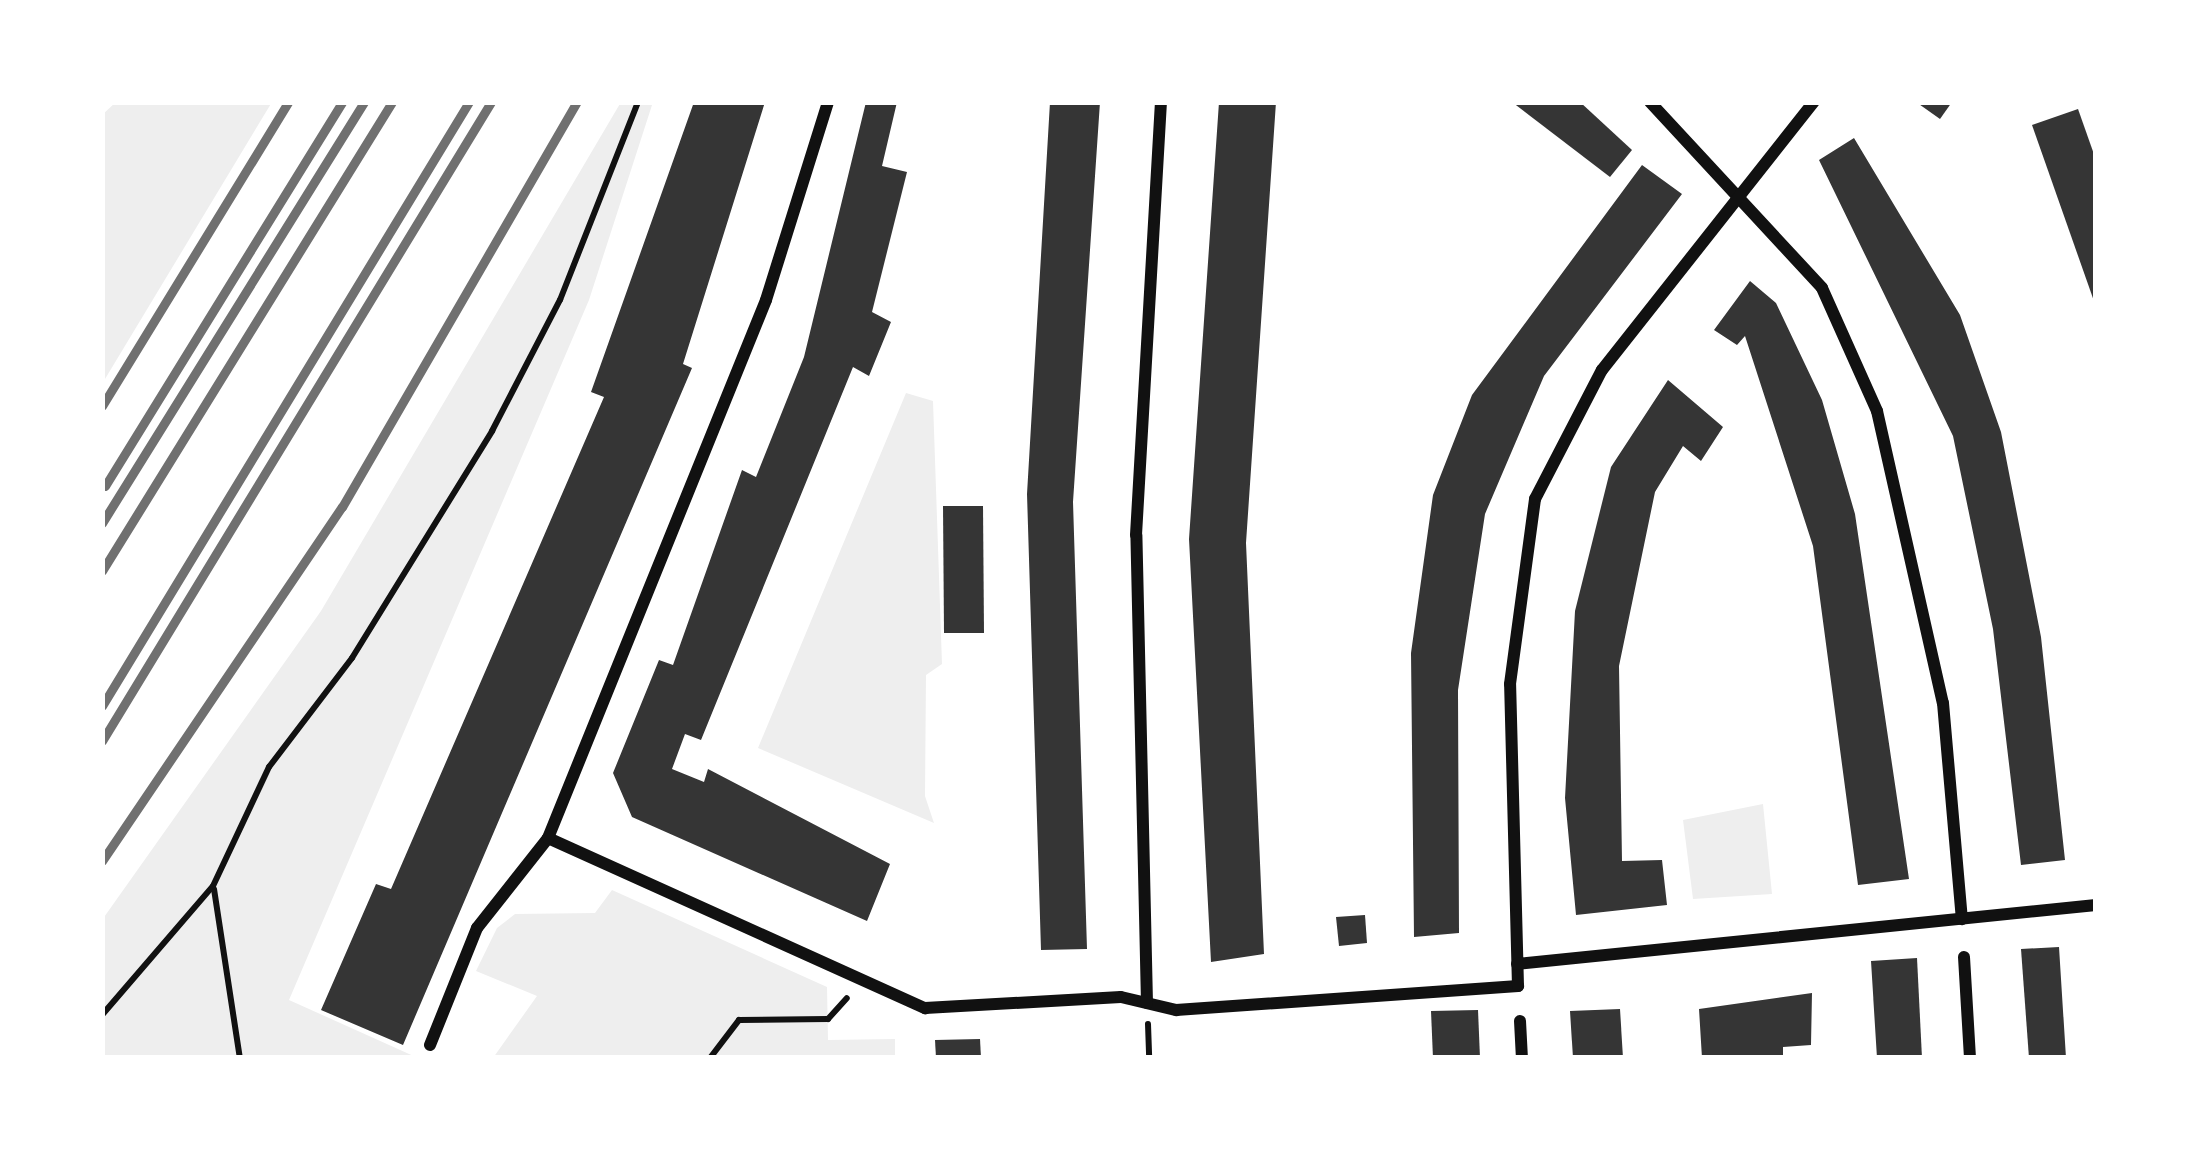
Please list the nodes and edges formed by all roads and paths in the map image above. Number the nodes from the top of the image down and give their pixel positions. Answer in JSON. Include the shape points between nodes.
{"nodes":[{"id":1,"x":638,"y":102,"type":"edge"},
{"id":2,"x":828,"y":102,"type":"edge"},
{"id":3,"x":1161,"y":102,"type":"edge"},
{"id":4,"x":1650,"y":102,"type":"edge"},
{"id":5,"x":1814,"y":102,"type":"edge"},
{"id":6,"x":1739,"y":195,"type":"junction"},
{"id":7,"x":548,"y":838,"type":"junction"},
{"id":8,"x":213,"y":886,"type":"junction"},
{"id":9,"x":2096,"y":905,"type":"edge"},
{"id":10,"x":1962,"y":919,"type":"junction"},
{"id":11,"x":1964,"y":957,"type":"dead end"},
{"id":12,"x":1517,"y":964,"type":"junction"},
{"id":13,"x":861,"y":981,"type":"junction"},
{"id":14,"x":1148,"y":1003,"type":"junction"},
{"id":15,"x":102,"y":1015,"type":"edge"},
{"id":16,"x":1520,"y":1021,"type":"dead end"},
{"id":17,"x":430,"y":1046,"type":"dead end"},
{"id":18,"x":240,"y":1058,"type":"edge"},
{"id":19,"x":710,"y":1058,"type":"edge"},
{"id":20,"x":1522,"y":1058,"type":"edge"},
{"id":21,"x":1970,"y":1058,"type":"edge"}],
"edges":[{"from":1,"to":8,"type":"path","via":[[560,300],[492,431],[352,658],[269,767]]},
{"from":2,"to":7,"type":"street","via":[[766,300]]},
{"from":3,"to":14,"type":"street","via":[[1136,535]]},
{"from":4,"to":6,"type":"street"},
{"from":5,"to":6,"type":"street"},
{"from":6,"to":10,"type":"street","via":[[1822,288],[1877,411],[1943,703]]},
{"from":6,"to":12,"type":"street","via":[[1602,370],[1535,499],[1510,685]]},
{"from":7,"to":13,"type":"street"},
{"from":7,"to":17,"type":"street","via":[[477,928]]},
{"from":8,"to":15,"type":"path"},
{"from":8,"to":18,"type":"path"},
{"from":9,"to":10,"type":"street"},
{"from":10,"to":12,"type":"street"},
{"from":11,"to":21,"type":"street"},
{"from":12,"to":14,"type":"street","via":[[1518,986],[1176,1010]]},
{"from":13,"to":14,"type":"street","via":[[925,1008]]},
{"from":13,"to":19,"type":"path","via":[[828,1019],[739,1020]]},
{"from":16,"to":20,"type":"street"}]}
